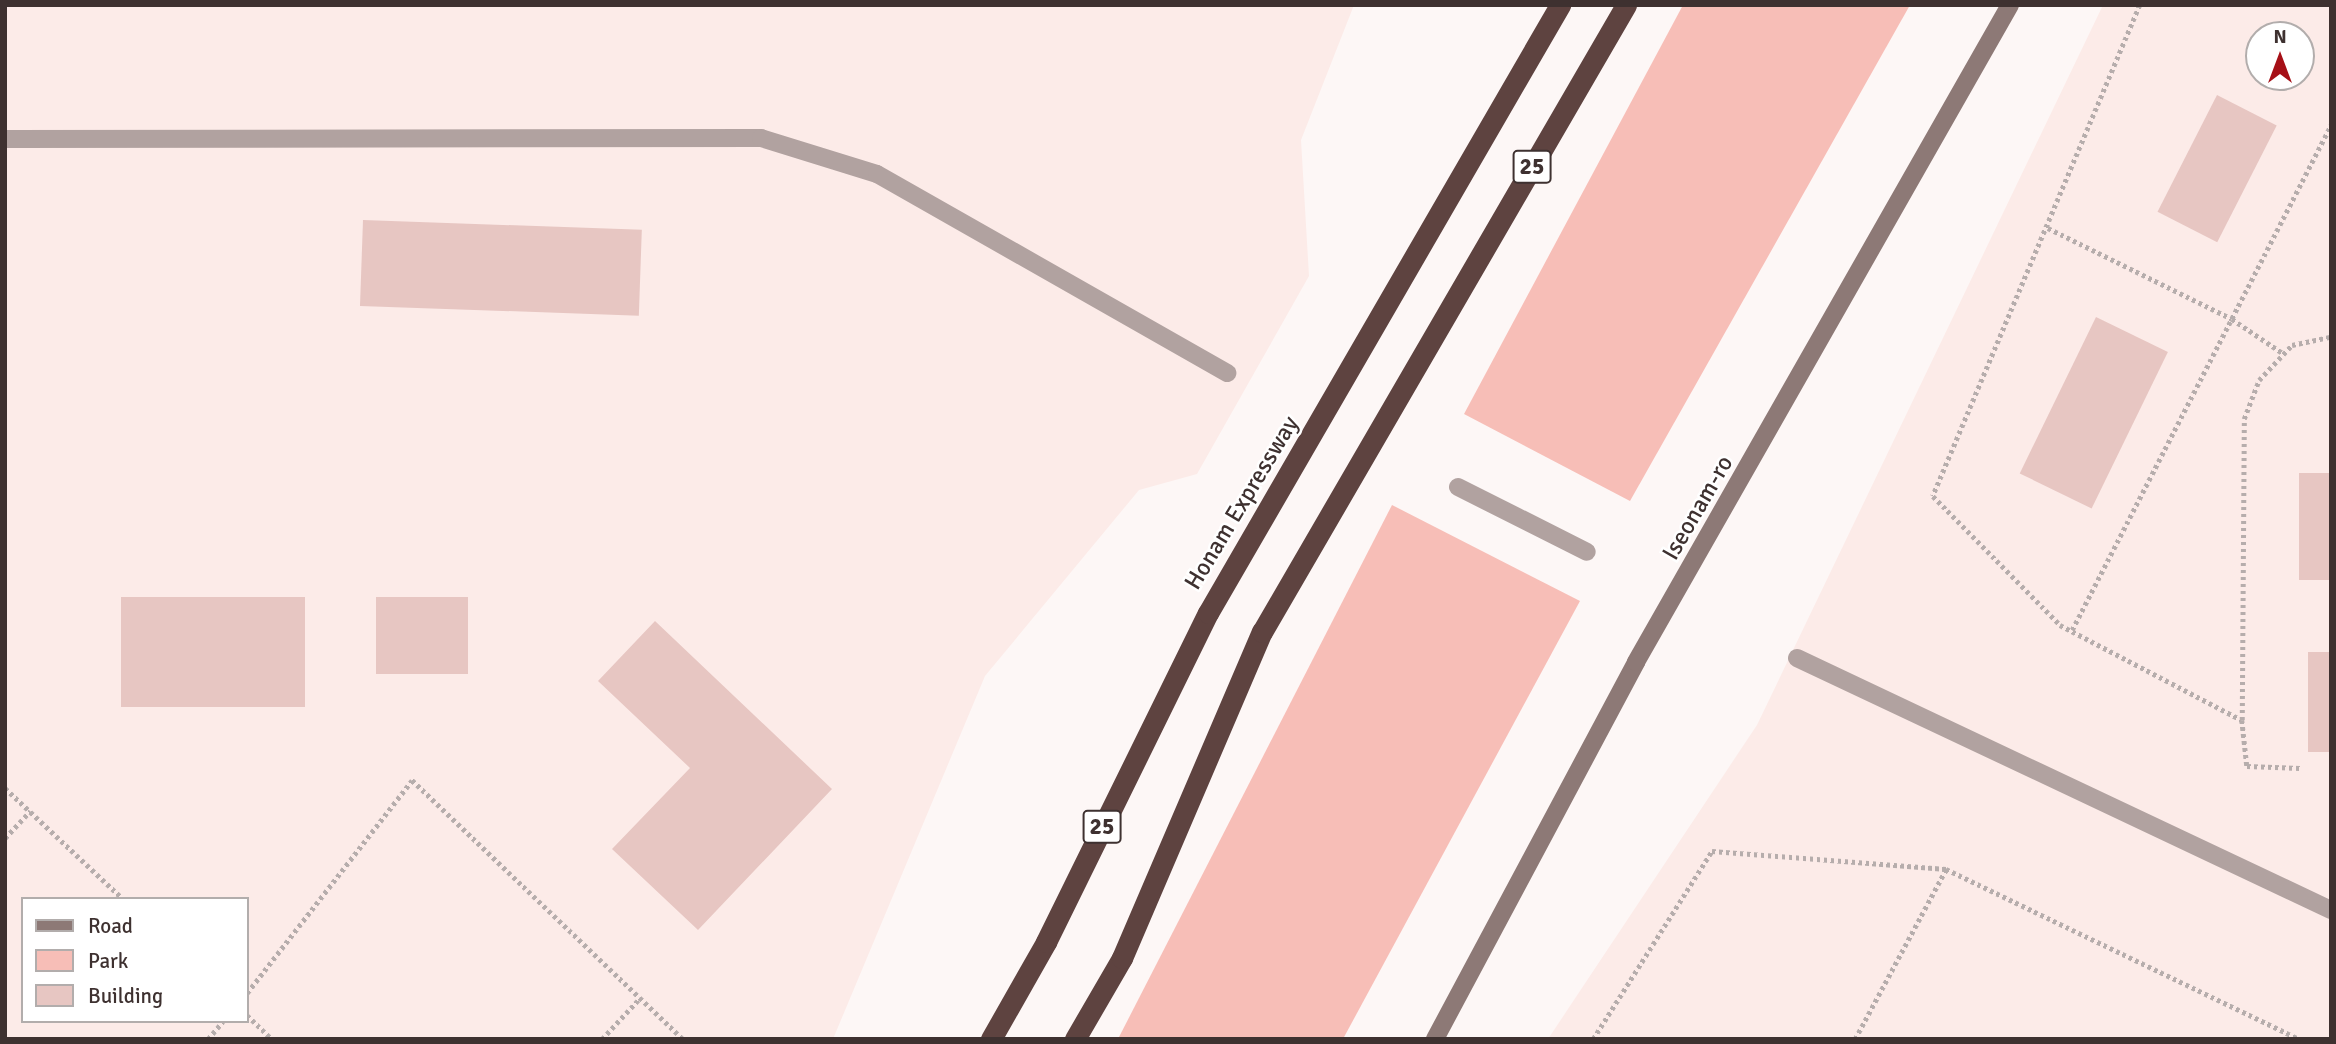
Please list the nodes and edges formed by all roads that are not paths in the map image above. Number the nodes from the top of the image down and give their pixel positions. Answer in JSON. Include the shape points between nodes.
{"nodes":[{"id":1,"x":1560,"y":5,"type":"edge"},
{"id":2,"x":1626,"y":5,"type":"edge"},
{"id":3,"x":2010,"y":5,"type":"edge"},
{"id":4,"x":5,"y":139,"type":"edge"},
{"id":5,"x":1227,"y":373,"type":"dead end"},
{"id":6,"x":1458,"y":487,"type":"dead end"},
{"id":7,"x":1587,"y":552,"type":"dead end"},
{"id":8,"x":1797,"y":658,"type":"dead end"},
{"id":9,"x":2331,"y":910,"type":"edge"},
{"id":10,"x":991,"y":1039,"type":"edge"},
{"id":11,"x":1075,"y":1039,"type":"edge"},
{"id":12,"x":1435,"y":1039,"type":"edge"}],
"edges":[{"from":1,"to":10,"type":"highway","name":"Honam Expressway","number":"25","via":[[1208,613],[1046,942]]},
{"from":2,"to":11,"type":"highway","number":"25","via":[[1262,632],[1122,958]]},
{"from":3,"to":12,"type":"main road","name":"Iseonam-ro","via":[[1636,662]]},
{"from":4,"to":5,"type":"lane","via":[[761,138],[877,174]]},
{"from":6,"to":7,"type":"lane"},
{"from":8,"to":9,"type":"lane"}]}
